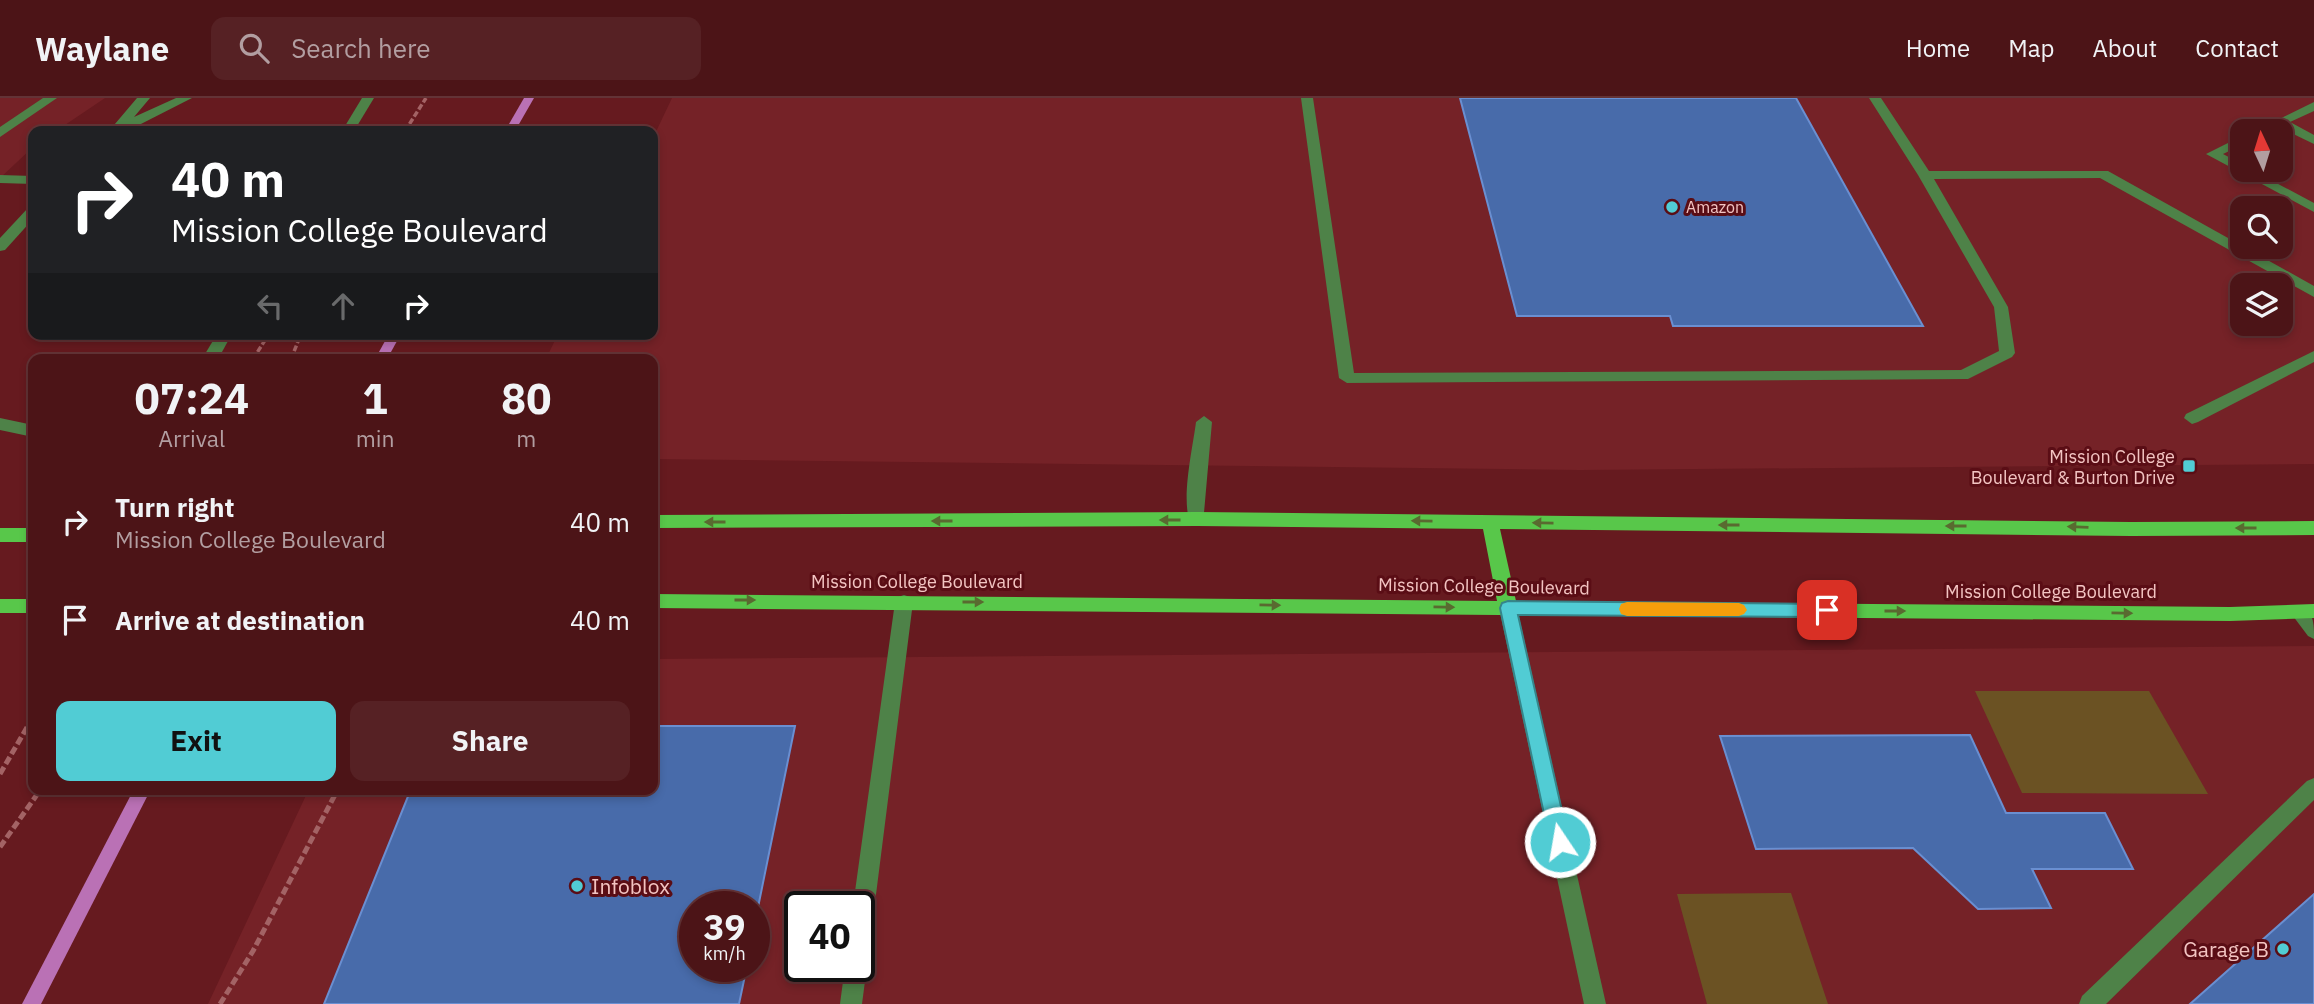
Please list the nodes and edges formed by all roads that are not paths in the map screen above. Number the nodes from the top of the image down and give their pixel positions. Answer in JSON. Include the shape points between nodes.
{"nodes":[{"id":1,"x":51,"y":98,"type":"edge"},
{"id":2,"x":144,"y":98,"type":"edge"},
{"id":3,"x":166,"y":98,"type":"edge"},
{"id":4,"x":186,"y":98,"type":"edge"},
{"id":5,"x":368,"y":98,"type":"edge"},
{"id":6,"x":1307,"y":98,"type":"edge"},
{"id":7,"x":1875,"y":98,"type":"edge"},
{"id":8,"x":2314,"y":106,"type":"edge"},
{"id":9,"x":2286,"y":119,"type":"edge"},
{"id":10,"x":119,"y":126,"type":"edge"},
{"id":11,"x":128,"y":126,"type":"edge"},
{"id":12,"x":129,"y":126,"type":"edge"},
{"id":13,"x":351,"y":126,"type":"edge"},
{"id":14,"x":2293,"y":129,"type":"edge"},
{"id":15,"x":0,"y":133,"type":"edge"},
{"id":16,"x":2314,"y":140,"type":"edge"},
{"id":17,"x":2230,"y":146,"type":"edge"},
{"id":18,"x":2230,"y":163,"type":"edge"},
{"id":19,"x":1925,"y":175,"type":"junction"},
{"id":20,"x":0,"y":179,"type":"edge"},
{"id":21,"x":28,"y":180,"type":"edge"},
{"id":22,"x":2265,"y":182,"type":"edge"},
{"id":23,"x":2314,"y":208,"type":"edge"},
{"id":24,"x":28,"y":216,"type":"edge"},
{"id":25,"x":0,"y":247,"type":"edge"},
{"id":26,"x":2314,"y":292,"type":"edge"},
{"id":27,"x":2314,"y":356,"type":"edge"},
{"id":28,"x":2192,"y":418,"type":"dead end"},
{"id":29,"x":1204,"y":422,"type":"dead end"},
{"id":30,"x":0,"y":424,"type":"edge"},
{"id":31,"x":28,"y":430,"type":"edge"},
{"id":32,"x":1196,"y":519,"type":"junction"},
{"id":33,"x":658,"y":522,"type":"edge"},
{"id":34,"x":1490,"y":522,"type":"junction"},
{"id":35,"x":2314,"y":528,"type":"edge"},
{"id":36,"x":0,"y":535,"type":"edge"},
{"id":37,"x":28,"y":535,"type":"edge"},
{"id":38,"x":658,"y":601,"type":"edge"},
{"id":39,"x":904,"y":602,"type":"junction"},
{"id":40,"x":0,"y":606,"type":"edge"},
{"id":41,"x":28,"y":606,"type":"edge"},
{"id":42,"x":1508,"y":608,"type":"junction"},
{"id":43,"x":2306,"y":611,"type":"edge"},
{"id":44,"x":2314,"y":631,"type":"edge"},
{"id":45,"x":2314,"y":787,"type":"edge"},
{"id":46,"x":866,"y":891,"type":"edge"},
{"id":47,"x":854,"y":982,"type":"edge"},
{"id":48,"x":851,"y":1004,"type":"edge"},
{"id":49,"x":1595,"y":1004,"type":"edge"},
{"id":50,"x":2090,"y":1004,"type":"edge"}],
"edges":[{"from":1,"to":15,"type":"street"},
{"from":2,"to":10,"type":"street"},
{"from":3,"to":11,"type":"street"},
{"from":4,"to":12,"type":"street"},
{"from":5,"to":13,"type":"street"},
{"from":6,"to":19,"type":"street","via":[[1347,378],[1963,375],[2007,354],[2001,307]]},
{"from":7,"to":19,"type":"street"},
{"from":8,"to":9,"type":"street"},
{"from":14,"to":16,"type":"street"},
{"from":17,"to":18,"type":"street","via":[[2213,154]]},
{"from":19,"to":26,"type":"street","via":[[2104,174]]},
{"from":20,"to":21,"type":"street"},
{"from":22,"to":23,"type":"street"},
{"from":24,"to":25,"type":"street"},
{"from":27,"to":28,"type":"street"},
{"from":29,"to":32,"type":"street"},
{"from":30,"to":31,"type":"street"},
{"from":32,"to":33,"type":"main road","one_way":true},
{"from":34,"to":32,"type":"main road","one_way":true},
{"from":35,"to":34,"type":"main road","one_way":true},
{"from":34,"to":42,"type":"main road"},
{"from":36,"to":37,"type":"main road"},
{"from":38,"to":39,"type":"main road","name":"Mission College Boulevard","one_way":true},
{"from":39,"to":42,"type":"main road","name":"Mission College Boulevard","one_way":true},
{"from":39,"to":46,"type":"street"},
{"from":40,"to":41,"type":"main road"},
{"from":42,"to":43,"type":"main road","name":"Mission College Boulevard","one_way":true},
{"from":42,"to":49,"type":"street"},
{"from":43,"to":44,"type":"street"},
{"from":45,"to":50,"type":"street"},
{"from":47,"to":48,"type":"street"}]}
